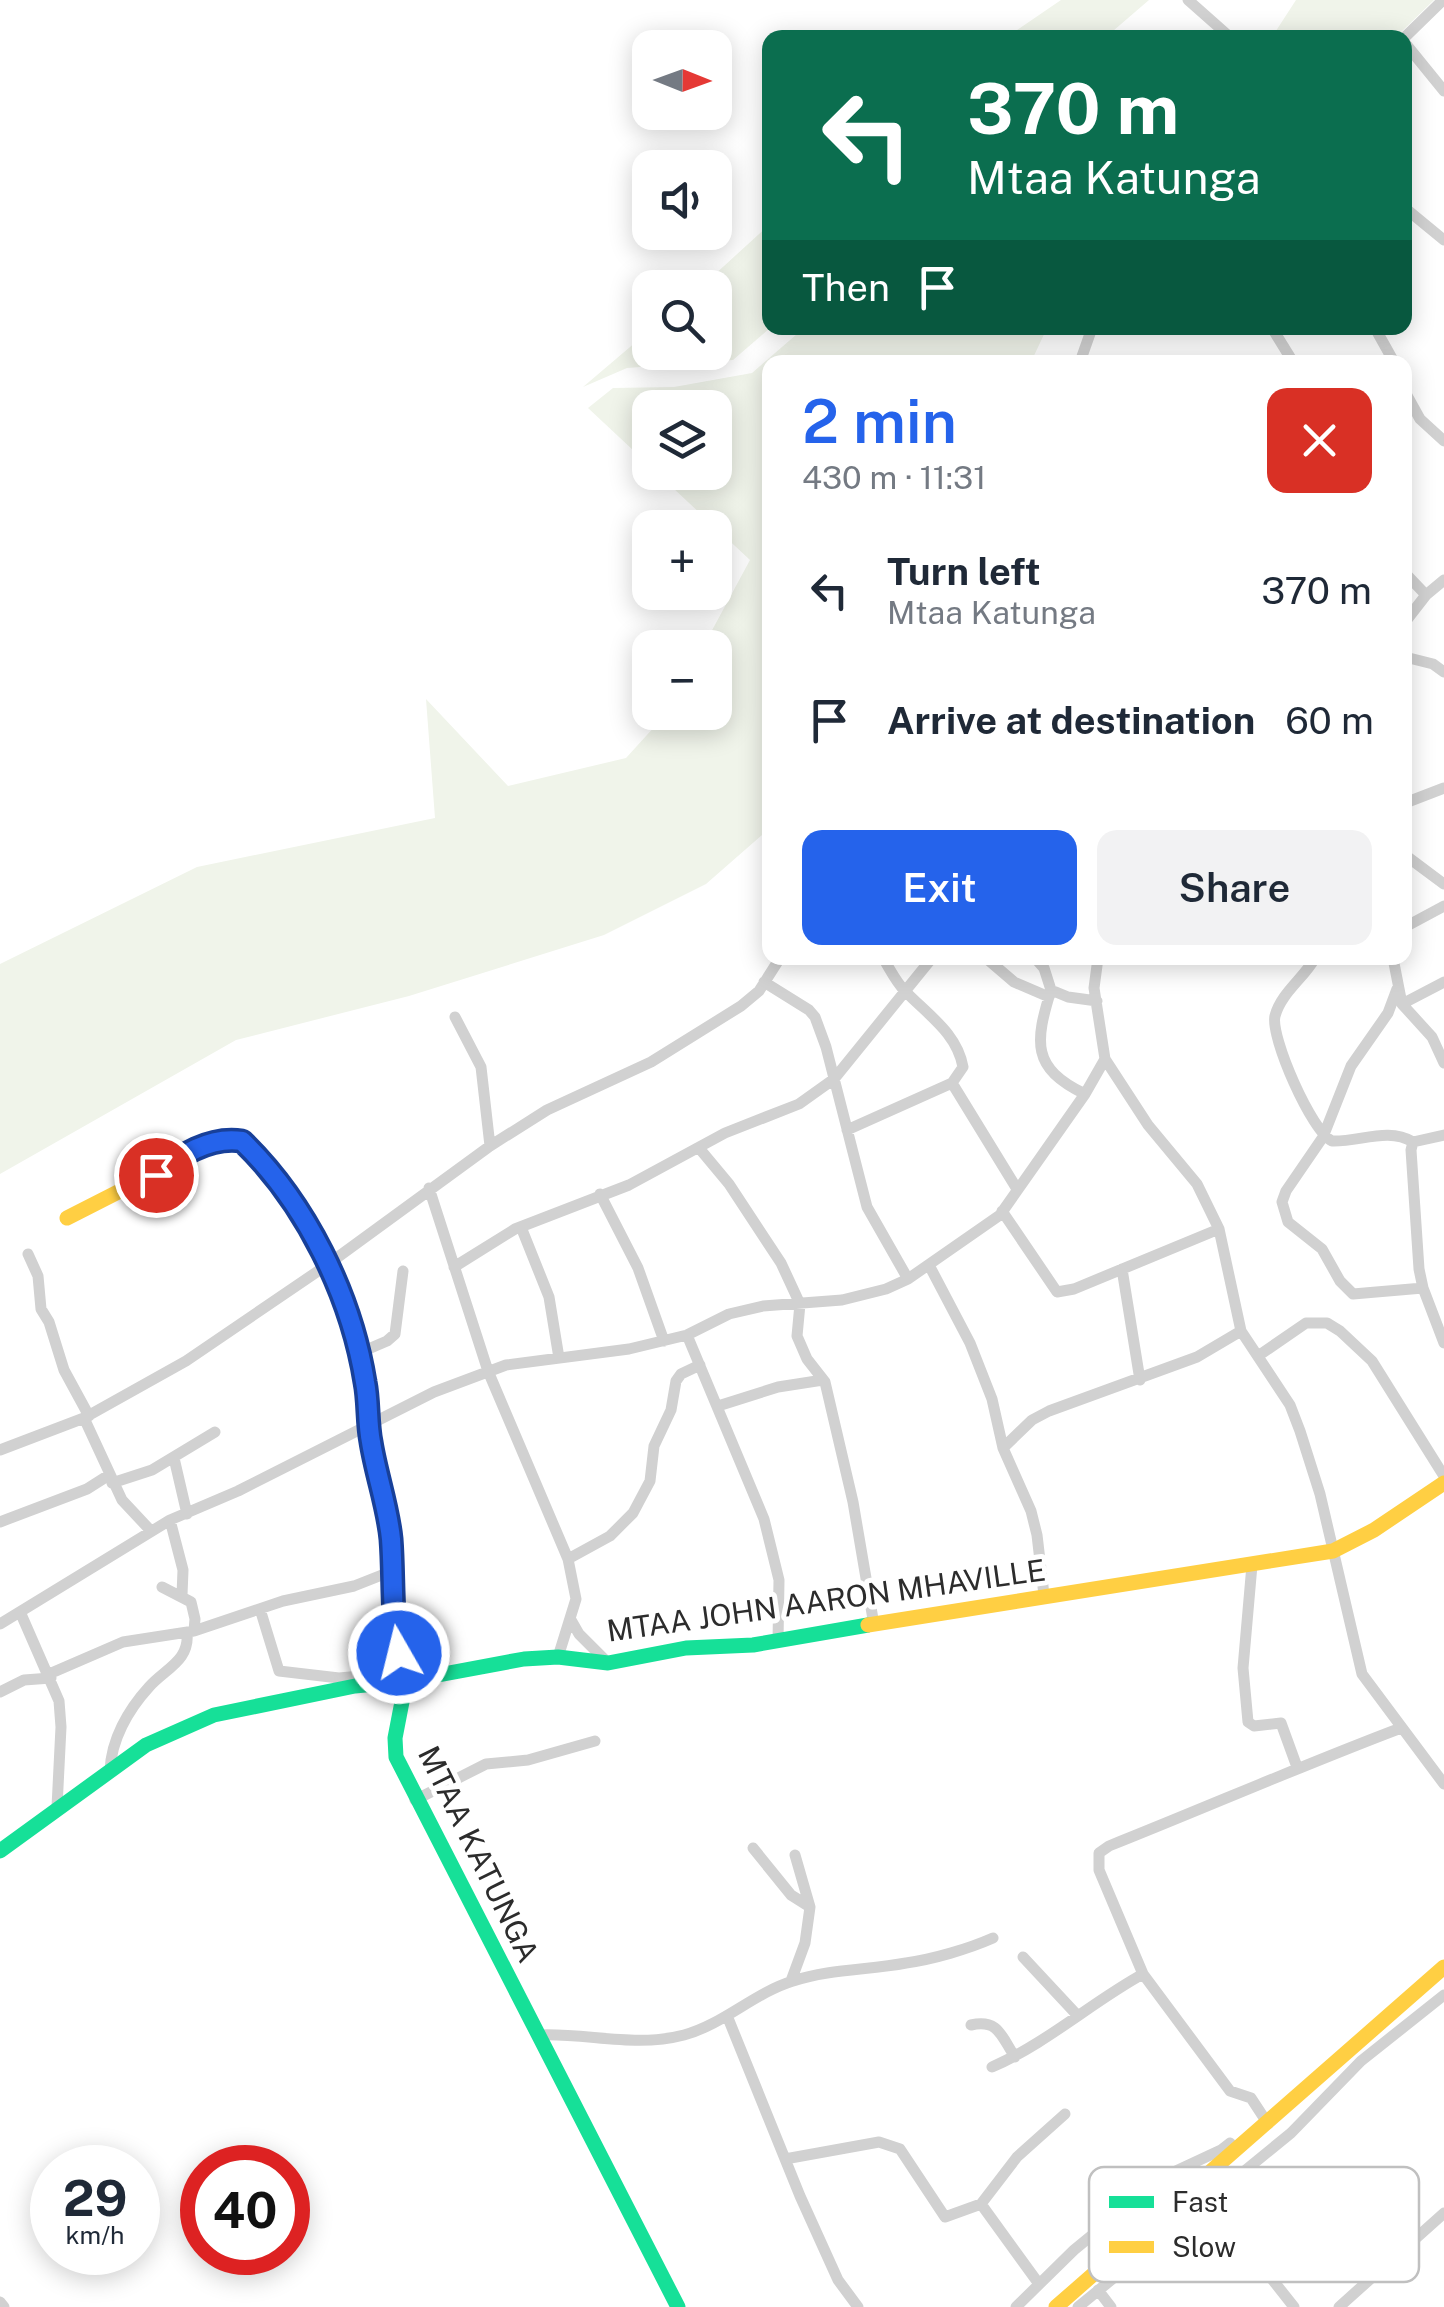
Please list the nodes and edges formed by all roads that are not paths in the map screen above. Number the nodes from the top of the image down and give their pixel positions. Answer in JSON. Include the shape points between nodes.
{"nodes":[{"id":1,"x":1188,"y":0,"type":"edge"},
{"id":2,"x":1443,"y":0,"type":"edge"},
{"id":3,"x":1222,"y":30,"type":"edge"},
{"id":4,"x":1412,"y":33,"type":"edge"},
{"id":5,"x":1412,"y":49,"type":"edge"},
{"id":6,"x":1444,"y":91,"type":"edge"},
{"id":7,"x":1412,"y":214,"type":"edge"},
{"id":8,"x":1444,"y":240,"type":"edge"},
{"id":9,"x":1412,"y":405,"type":"edge"},
{"id":10,"x":1444,"y":442,"type":"edge"},
{"id":11,"x":1444,"y":580,"type":"edge"},
{"id":12,"x":1412,"y":581,"type":"edge"},
{"id":13,"x":1426,"y":595,"type":"junction"},
{"id":14,"x":1412,"y":613,"type":"edge"},
{"id":15,"x":1412,"y":660,"type":"edge"},
{"id":16,"x":1444,"y":672,"type":"edge"},
{"id":17,"x":1444,"y":788,"type":"edge"},
{"id":18,"x":1412,"y":800,"type":"edge"},
{"id":19,"x":1412,"y":859,"type":"edge"},
{"id":20,"x":1444,"y":884,"type":"edge"},
{"id":21,"x":1444,"y":906,"type":"edge"},
{"id":22,"x":1412,"y":923,"type":"edge"},
{"id":23,"x":775,"y":965,"type":"edge"},
{"id":24,"x":888,"y":965,"type":"edge"},
{"id":25,"x":926,"y":965,"type":"edge"},
{"id":26,"x":994,"y":965,"type":"edge"},
{"id":27,"x":1041,"y":965,"type":"edge"},
{"id":28,"x":1097,"y":965,"type":"edge"},
{"id":29,"x":1310,"y":965,"type":"edge"},
{"id":30,"x":1393,"y":965,"type":"edge"},
{"id":31,"x":764,"y":982,"type":"junction"},
{"id":32,"x":1444,"y":982,"type":"edge"},
{"id":33,"x":1397,"y":989,"type":"junction"},
{"id":34,"x":905,"y":992,"type":"junction"},
{"id":35,"x":1050,"y":994,"type":"junction"},
{"id":36,"x":1096,"y":1001,"type":"junction"},
{"id":37,"x":1402,"y":1004,"type":"junction"},
{"id":38,"x":455,"y":1016,"type":"dead end"},
{"id":39,"x":1105,"y":1059,"type":"junction"},
{"id":40,"x":1444,"y":1062,"type":"edge"},
{"id":41,"x":834,"y":1078,"type":"junction"},
{"id":42,"x":952,"y":1083,"type":"junction"},
{"id":43,"x":1084,"y":1094,"type":"junction"},
{"id":44,"x":847,"y":1130,"type":"junction"},
{"id":45,"x":1444,"y":1135,"type":"edge"},
{"id":46,"x":1323,"y":1137,"type":"junction"},
{"id":47,"x":1414,"y":1142,"type":"junction"},
{"id":48,"x":490,"y":1146,"type":"junction"},
{"id":49,"x":699,"y":1148,"type":"junction"},
{"id":50,"x":429,"y":1188,"type":"junction"},
{"id":51,"x":1017,"y":1189,"type":"junction"},
{"id":52,"x":600,"y":1194,"type":"junction"},
{"id":53,"x":1002,"y":1211,"type":"junction"},
{"id":54,"x":67,"y":1218,"type":"dead end"},
{"id":55,"x":521,"y":1227,"type":"junction"},
{"id":56,"x":1218,"y":1230,"type":"junction"},
{"id":57,"x":28,"y":1254,"type":"dead end"},
{"id":58,"x":929,"y":1264,"type":"junction"},
{"id":59,"x":327,"y":1265,"type":"junction"},
{"id":60,"x":454,"y":1267,"type":"junction"},
{"id":61,"x":1122,"y":1269,"type":"junction"},
{"id":62,"x":403,"y":1271,"type":"dead end"},
{"id":63,"x":908,"y":1279,"type":"junction"},
{"id":64,"x":1423,"y":1288,"type":"junction"},
{"id":65,"x":800,"y":1304,"type":"junction"},
{"id":66,"x":1241,"y":1331,"type":"junction"},
{"id":67,"x":686,"y":1335,"type":"junction"},
{"id":68,"x":664,"y":1341,"type":"junction"},
{"id":69,"x":1444,"y":1343,"type":"edge"},
{"id":70,"x":359,"y":1353,"type":"junction"},
{"id":71,"x":1258,"y":1356,"type":"junction"},
{"id":72,"x":559,"y":1358,"type":"junction"},
{"id":73,"x":700,"y":1365,"type":"junction"},
{"id":74,"x":488,"y":1371,"type":"junction"},
{"id":75,"x":823,"y":1380,"type":"junction"},
{"id":76,"x":1140,"y":1380,"type":"junction"},
{"id":77,"x":718,"y":1406,"type":"junction"},
{"id":78,"x":86,"y":1417,"type":"junction"},
{"id":79,"x":368,"y":1424,"type":"junction"},
{"id":80,"x":216,"y":1432,"type":"dead end"},
{"id":81,"x":1003,"y":1448,"type":"junction"},
{"id":82,"x":0,"y":1450,"type":"edge"},
{"id":83,"x":174,"y":1458,"type":"junction"},
{"id":84,"x":110,"y":1479,"type":"junction"},
{"id":85,"x":1444,"y":1479,"type":"edge"},
{"id":86,"x":187,"y":1514,"type":"junction"},
{"id":87,"x":170,"y":1520,"type":"junction"},
{"id":88,"x":0,"y":1522,"type":"edge"},
{"id":89,"x":151,"y":1531,"type":"junction"},
{"id":90,"x":1333,"y":1550,"type":"junction"},
{"id":91,"x":568,"y":1559,"type":"junction"},
{"id":92,"x":1252,"y":1565,"type":"junction"},
{"id":93,"x":392,"y":1572,"type":"junction"},
{"id":94,"x":162,"y":1587,"type":"dead end"},
{"id":95,"x":182,"y":1595,"type":"junction"},
{"id":96,"x":1044,"y":1595,"type":"junction"},
{"id":97,"x":260,"y":1610,"type":"junction"},
{"id":98,"x":21,"y":1614,"type":"junction"},
{"id":99,"x":571,"y":1620,"type":"junction"},
{"id":100,"x":0,"y":1624,"type":"edge"},
{"id":101,"x":874,"y":1625,"type":"junction"},
{"id":102,"x":190,"y":1632,"type":"junction"},
{"id":103,"x":778,"y":1641,"type":"junction"},
{"id":104,"x":558,"y":1657,"type":"junction"},
{"id":105,"x":608,"y":1663,"type":"junction"},
{"id":106,"x":50,"y":1676,"type":"junction"},
{"id":107,"x":405,"y":1676,"type":"junction"},
{"id":108,"x":0,"y":1692,"type":"edge"},
{"id":109,"x":1401,"y":1728,"type":"junction"},
{"id":110,"x":595,"y":1741,"type":"dead end"},
{"id":111,"x":1297,"y":1767,"type":"junction"},
{"id":112,"x":110,"y":1771,"type":"junction"},
{"id":113,"x":1444,"y":1784,"type":"edge"},
{"id":114,"x":416,"y":1800,"type":"junction"},
{"id":115,"x":58,"y":1808,"type":"junction"},
{"id":116,"x":753,"y":1848,"type":"dead end"},
{"id":117,"x":0,"y":1851,"type":"edge"},
{"id":118,"x":794,"y":1855,"type":"dead end"},
{"id":119,"x":810,"y":1907,"type":"junction"},
{"id":120,"x":994,"y":1938,"type":"dead end"},
{"id":121,"x":1444,"y":1955,"type":"edge"},
{"id":122,"x":1023,"y":1956,"type":"dead end"},
{"id":123,"x":1444,"y":1967,"type":"edge"},
{"id":124,"x":1144,"y":1974,"type":"junction"},
{"id":125,"x":791,"y":1982,"type":"junction"},
{"id":126,"x":1444,"y":1995,"type":"edge"},
{"id":127,"x":1078,"y":2016,"type":"junction"},
{"id":128,"x":728,"y":2018,"type":"junction"},
{"id":129,"x":971,"y":2024,"type":"dead end"},
{"id":130,"x":540,"y":2035,"type":"junction"},
{"id":131,"x":1015,"y":2057,"type":"junction"},
{"id":132,"x":992,"y":2066,"type":"dead end"},
{"id":133,"x":1065,"y":2114,"type":"dead end"},
{"id":134,"x":1265,"y":2120,"type":"junction"},
{"id":135,"x":784,"y":2159,"type":"junction"},
{"id":136,"x":1184,"y":2167,"type":"edge"},
{"id":137,"x":1215,"y":2167,"type":"edge"},
{"id":138,"x":1250,"y":2167,"type":"edge"},
{"id":139,"x":981,"y":2204,"type":"junction"},
{"id":140,"x":1444,"y":2213,"type":"edge"},
{"id":141,"x":1419,"y":2235,"type":"edge"},
{"id":142,"x":1089,"y":2238,"type":"edge"},
{"id":143,"x":1089,"y":2278,"type":"edge"},
{"id":144,"x":1108,"y":2282,"type":"edge"},
{"id":145,"x":1274,"y":2282,"type":"edge"},
{"id":146,"x":1367,"y":2282,"type":"edge"},
{"id":147,"x":1039,"y":2284,"type":"junction"},
{"id":148,"x":1098,"y":2290,"type":"junction"},
{"id":149,"x":678,"y":2307,"type":"edge"},
{"id":150,"x":858,"y":2307,"type":"edge"},
{"id":151,"x":1016,"y":2307,"type":"edge"},
{"id":152,"x":1056,"y":2307,"type":"edge"},
{"id":153,"x":1078,"y":2307,"type":"edge"},
{"id":154,"x":1110,"y":2307,"type":"edge"},
{"id":155,"x":1294,"y":2307,"type":"edge"},
{"id":156,"x":1339,"y":2307,"type":"edge"}],
"edges":[{"from":1,"to":3,"type":"street"},
{"from":2,"to":4,"type":"street"},
{"from":5,"to":6,"type":"street"},
{"from":7,"to":8,"type":"street"},
{"from":9,"to":10,"type":"street"},
{"from":11,"to":13,"type":"street"},
{"from":12,"to":13,"type":"street"},
{"from":13,"to":14,"type":"street"},
{"from":15,"to":16,"type":"street"},
{"from":17,"to":18,"type":"street"},
{"from":19,"to":20,"type":"street"},
{"from":21,"to":22,"type":"street"},
{"from":23,"to":31,"type":"street"},
{"from":24,"to":34,"type":"street"},
{"from":25,"to":34,"type":"street"},
{"from":26,"to":35,"type":"street","via":[[1014,982]]},
{"from":27,"to":35,"type":"street"},
{"from":28,"to":36,"type":"street"},
{"from":29,"to":46,"type":"street","via":[[1278,1006],[1274,1029]]},
{"from":30,"to":33,"type":"street"},
{"from":31,"to":41,"type":"street","via":[[815,1017]]},
{"from":31,"to":48,"type":"street","via":[[741,1006],[651,1062],[547,1110]]},
{"from":32,"to":37,"type":"street"},
{"from":33,"to":37,"type":"street"},
{"from":33,"to":46,"type":"street","via":[[1352,1066]]},
{"from":34,"to":41,"type":"street"},
{"from":34,"to":42,"type":"street","via":[[931,1014],[961,1057],[963,1068]]},
{"from":35,"to":36,"type":"street"},
{"from":35,"to":43,"type":"street","via":[[1041,1022],[1044,1060],[1052,1076]]},
{"from":36,"to":39,"type":"street"},
{"from":37,"to":40,"type":"street"},
{"from":38,"to":48,"type":"street","via":[[481,1067]]},
{"from":39,"to":43,"type":"street"},
{"from":39,"to":56,"type":"street","via":[[1197,1184]]},
{"from":41,"to":44,"type":"street"},
{"from":41,"to":49,"type":"street","via":[[799,1104]]},
{"from":42,"to":44,"type":"street"},
{"from":42,"to":51,"type":"street"},
{"from":43,"to":51,"type":"street"},
{"from":44,"to":63,"type":"street","via":[[866,1207]]},
{"from":45,"to":47,"type":"street"},
{"from":46,"to":47,"type":"street","via":[[1398,1135]]},
{"from":46,"to":64,"type":"street","via":[[1286,1191],[1282,1209],[1288,1222],[1322,1250],[1354,1294]]},
{"from":47,"to":64,"type":"street"},
{"from":48,"to":50,"type":"street"},
{"from":49,"to":52,"type":"street"},
{"from":49,"to":65,"type":"street","via":[[781,1263]]},
{"from":50,"to":59,"type":"street"},
{"from":50,"to":60,"type":"street"},
{"from":51,"to":53,"type":"street"},
{"from":52,"to":55,"type":"street"},
{"from":52,"to":68,"type":"street","via":[[638,1268]]},
{"from":53,"to":58,"type":"street"},
{"from":53,"to":61,"type":"street","via":[[1057,1292]]},
{"from":54,"to":59,"type":"main road","name":"MTAA KATUNGA","via":[[149,1181],[184,1152],[235,1139],[281,1186]]},
{"from":55,"to":60,"type":"street"},
{"from":55,"to":72,"type":"street","via":[[549,1297]]},
{"from":56,"to":61,"type":"street"},
{"from":56,"to":66,"type":"street"},
{"from":57,"to":78,"type":"street","via":[[41,1309]]},
{"from":58,"to":63,"type":"street"},
{"from":58,"to":81,"type":"street","via":[[979,1364]]},
{"from":59,"to":70,"type":"main road","name":"MTAA KATUNGA"},
{"from":59,"to":78,"type":"street","via":[[186,1361]]},
{"from":60,"to":74,"type":"street"},
{"from":61,"to":76,"type":"street"},
{"from":62,"to":70,"type":"street","via":[[394,1334]]},
{"from":63,"to":65,"type":"street","via":[[842,1300]]},
{"from":64,"to":69,"type":"street"},
{"from":65,"to":67,"type":"street","via":[[729,1314]]},
{"from":65,"to":75,"type":"street","via":[[799,1344]]},
{"from":66,"to":71,"type":"street"},
{"from":66,"to":76,"type":"street"},
{"from":67,"to":68,"type":"street"},
{"from":67,"to":73,"type":"street"},
{"from":68,"to":72,"type":"street"},
{"from":70,"to":79,"type":"main road","name":"MTAA KATUNGA"},
{"from":71,"to":85,"type":"street","via":[[1312,1321],[1350,1337],[1372,1361]]},
{"from":71,"to":90,"type":"street","via":[[1290,1405]]},
{"from":72,"to":74,"type":"street"},
{"from":73,"to":77,"type":"street"},
{"from":73,"to":91,"type":"street","via":[[676,1381],[650,1481],[633,1513],[610,1536]]},
{"from":74,"to":79,"type":"street"},
{"from":74,"to":91,"type":"street"},
{"from":75,"to":77,"type":"street"},
{"from":75,"to":101,"type":"street"},
{"from":76,"to":81,"type":"street","via":[[1049,1411]]},
{"from":77,"to":103,"type":"street","via":[[764,1519],[780,1580]]},
{"from":78,"to":82,"type":"street"},
{"from":78,"to":84,"type":"street"},
{"from":79,"to":86,"type":"street"},
{"from":79,"to":93,"type":"main road","name":"MTAA KATUNGA"},
{"from":80,"to":83,"type":"street"},
{"from":81,"to":96,"type":"street","via":[[1034,1523]]},
{"from":83,"to":84,"type":"street"},
{"from":83,"to":86,"type":"street"},
{"from":84,"to":88,"type":"street"},
{"from":84,"to":89,"type":"street"},
{"from":85,"to":90,"type":"main road","name":"MTAA JOHN AARON MHAVILLE","via":[[1374,1530]]},
{"from":86,"to":87,"type":"street"},
{"from":87,"to":89,"type":"street"},
{"from":87,"to":95,"type":"street","via":[[184,1570]]},
{"from":89,"to":98,"type":"street"},
{"from":90,"to":92,"type":"main road","name":"MTAA JOHN AARON MHAVILLE"},
{"from":90,"to":109,"type":"street","via":[[1362,1674]]},
{"from":91,"to":99,"type":"street","via":[[576,1599]]},
{"from":92,"to":96,"type":"main road","name":"MTAA JOHN AARON MHAVILLE"},
{"from":92,"to":111,"type":"street","via":[[1243,1668],[1248,1722],[1281,1723]]},
{"from":93,"to":97,"type":"street"},
{"from":93,"to":107,"type":"main road","name":"MTAA KATUNGA"},
{"from":94,"to":95,"type":"street"},
{"from":95,"to":102,"type":"street","via":[[196,1619]]},
{"from":96,"to":101,"type":"main road","name":"MTAA JOHN AARON MHAVILLE"},
{"from":97,"to":102,"type":"street"},
{"from":97,"to":107,"type":"street","via":[[280,1671]]},
{"from":98,"to":100,"type":"street"},
{"from":98,"to":106,"type":"street"},
{"from":99,"to":104,"type":"street"},
{"from":99,"to":105,"type":"street"},
{"from":101,"to":103,"type":"main road","name":"MTAA JOHN AARON MHAVILLE"},
{"from":102,"to":106,"type":"street","via":[[123,1642]]},
{"from":102,"to":112,"type":"street","via":[[181,1660],[128,1715],[110,1750]]},
{"from":103,"to":105,"type":"main road","name":"MTAA JOHN AARON MHAVILLE"},
{"from":104,"to":105,"type":"main road","name":"MTAA JOHN AARON MHAVILLE"},
{"from":104,"to":107,"type":"main road","name":"MTAA JOHN AARON MHAVILLE"},
{"from":106,"to":108,"type":"street"},
{"from":106,"to":115,"type":"street","via":[[61,1727]]},
{"from":107,"to":112,"type":"main road","name":"MTAA JOHN AARON MHAVILLE","via":[[214,1715],[146,1745]]},
{"from":107,"to":114,"type":"main road","name":"MTAA KATUNGA","via":[[396,1758]]},
{"from":109,"to":111,"type":"street"},
{"from":109,"to":113,"type":"street"},
{"from":110,"to":114,"type":"street","via":[[476,1767]]},
{"from":111,"to":124,"type":"street","via":[[1102,1850],[1099,1870]]},
{"from":112,"to":115,"type":"main road","name":"MTAA JOHN AARON MHAVILLE"},
{"from":114,"to":130,"type":"main road","name":"MTAA KATUNGA"},
{"from":115,"to":117,"type":"main road","name":"MTAA JOHN AARON MHAVILLE"},
{"from":116,"to":119,"type":"street","via":[[790,1895]]},
{"from":118,"to":119,"type":"street"},
{"from":119,"to":125,"type":"street"},
{"from":120,"to":125,"type":"street","via":[[907,1963]]},
{"from":121,"to":134,"type":"street"},
{"from":122,"to":127,"type":"street"},
{"from":123,"to":134,"type":"main road"},
{"from":124,"to":127,"type":"street"},
{"from":124,"to":134,"type":"street","via":[[1230,2091],[1251,2098]]},
{"from":125,"to":128,"type":"street"},
{"from":126,"to":138,"type":"street","via":[[1360,2061]]},
{"from":127,"to":131,"type":"street"},
{"from":128,"to":130,"type":"street","via":[[646,2041]]},
{"from":128,"to":135,"type":"street"},
{"from":129,"to":131,"type":"street","via":[[993,2025]]},
{"from":130,"to":149,"type":"main road","name":"MTAA KATUNGA"},
{"from":131,"to":132,"type":"street"},
{"from":133,"to":139,"type":"street","via":[[1017,2157]]},
{"from":134,"to":136,"type":"street"},
{"from":134,"to":137,"type":"main road"},
{"from":135,"to":139,"type":"street","via":[[878,2142],[903,2152],[945,2217]]},
{"from":135,"to":150,"type":"street","via":[[838,2280]]},
{"from":139,"to":147,"type":"street"},
{"from":140,"to":141,"type":"street"},
{"from":142,"to":147,"type":"street"},
{"from":143,"to":152,"type":"main road"},
{"from":144,"to":148,"type":"street"},
{"from":145,"to":155,"type":"street"},
{"from":146,"to":156,"type":"street"},
{"from":147,"to":151,"type":"street"},
{"from":148,"to":153,"type":"street"},
{"from":148,"to":154,"type":"street"}]}
